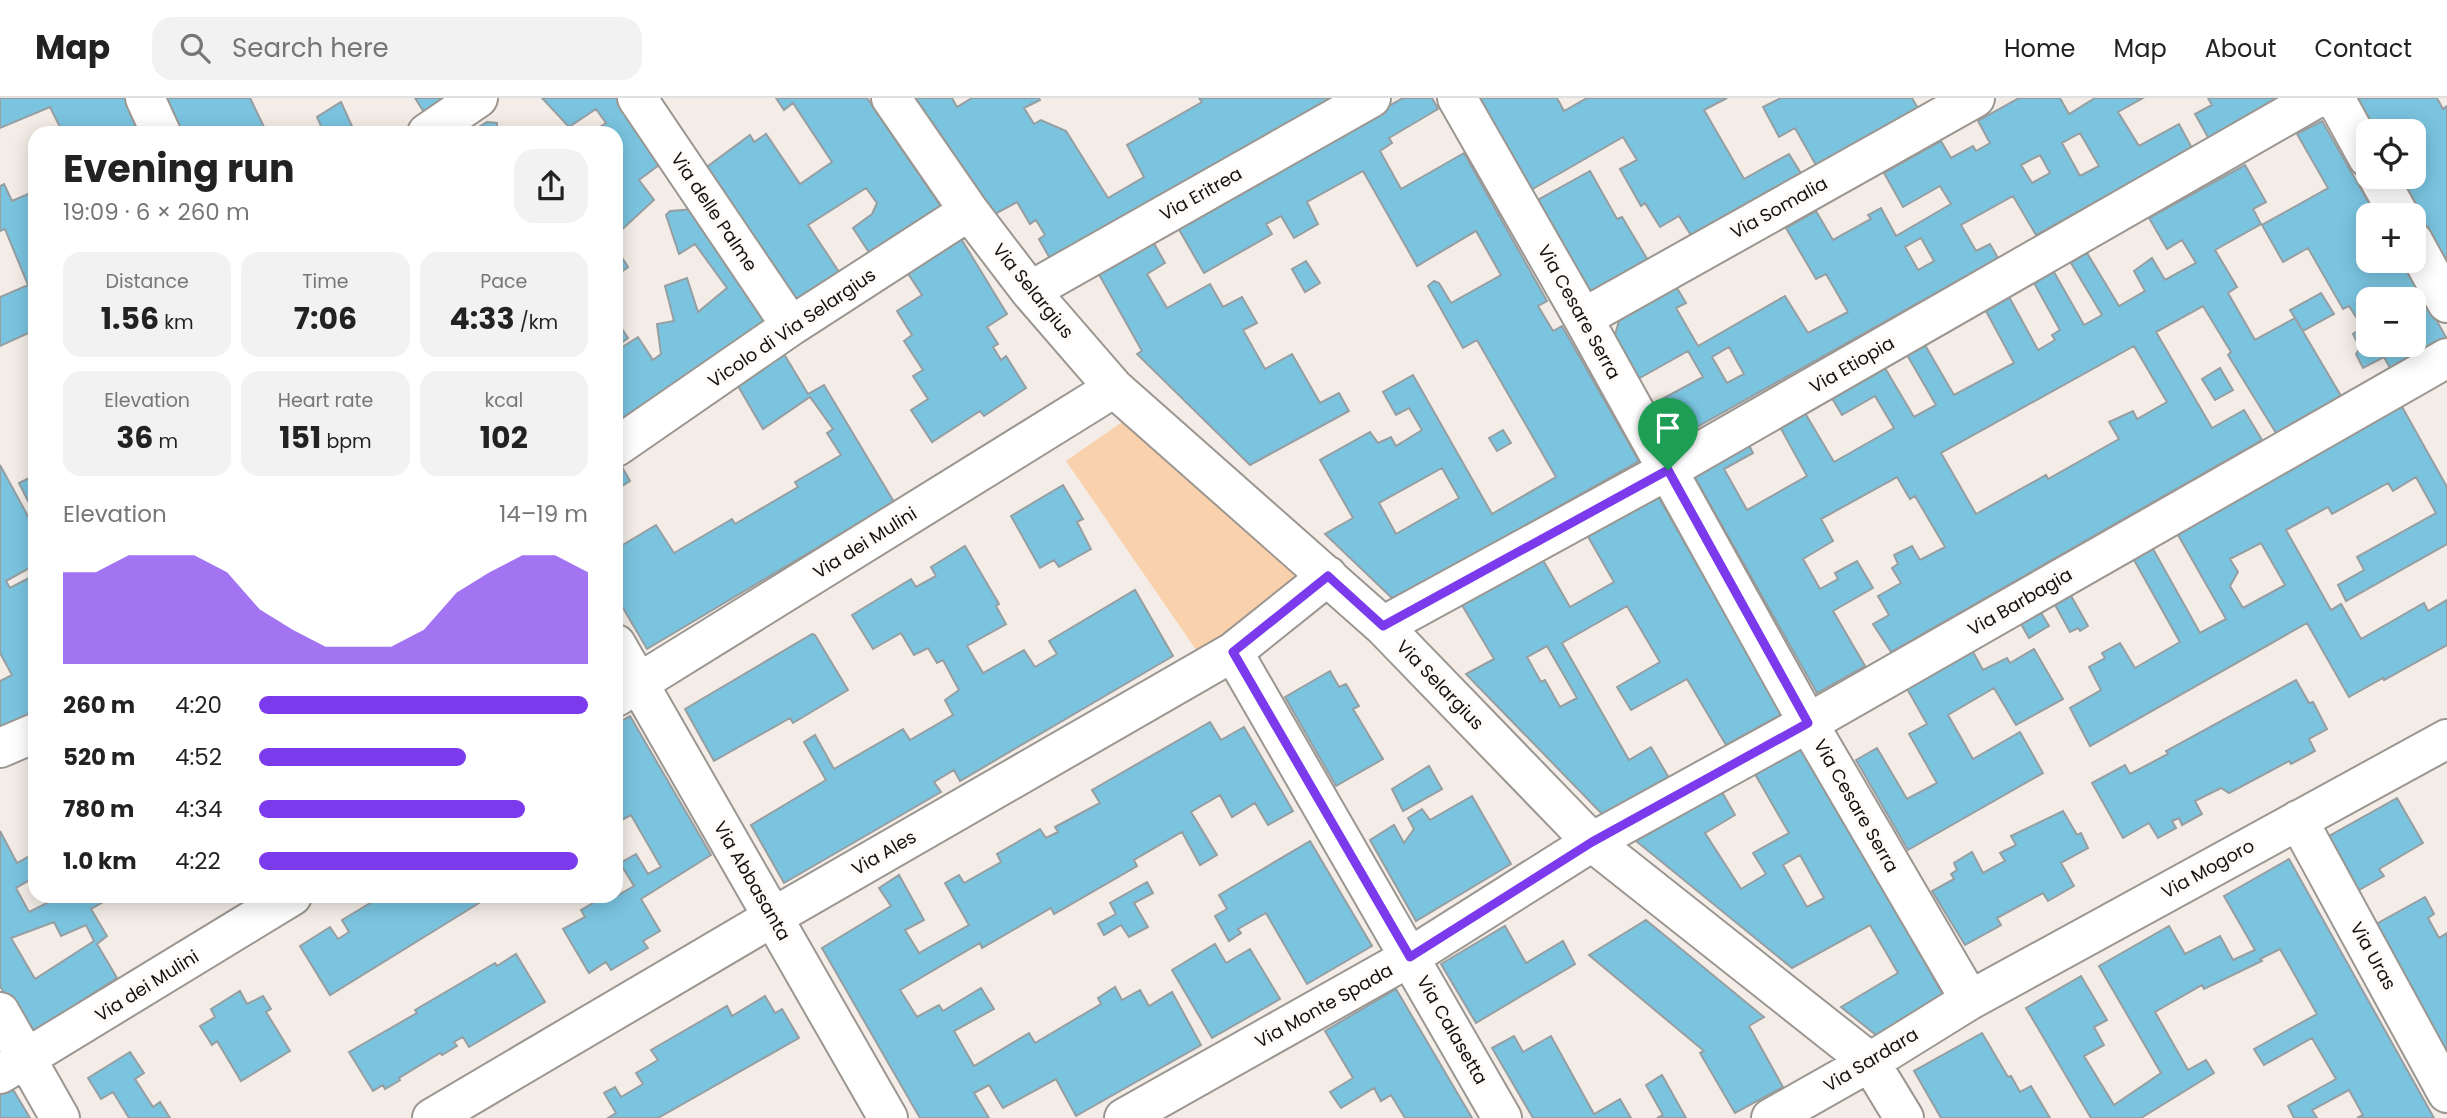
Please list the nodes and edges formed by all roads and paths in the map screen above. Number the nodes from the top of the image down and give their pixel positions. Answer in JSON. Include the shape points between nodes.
{"nodes":[{"id":1,"x":145,"y":98,"type":"edge"},
{"id":2,"x":478,"y":98,"type":"edge"},
{"id":3,"x":637,"y":98,"type":"edge"},
{"id":4,"x":891,"y":98,"type":"edge"},
{"id":5,"x":1371,"y":98,"type":"edge"},
{"id":6,"x":1457,"y":98,"type":"edge"},
{"id":7,"x":1975,"y":98,"type":"edge"},
{"id":8,"x":2317,"y":98,"type":"edge"},
{"id":9,"x":2335,"y":98,"type":"edge"},
{"id":10,"x":159,"y":126,"type":"edge"},
{"id":11,"x":437,"y":126,"type":"edge"},
{"id":12,"x":2356,"y":136,"type":"edge"},
{"id":13,"x":969,"y":211,"type":"junction"},
{"id":14,"x":2426,"y":265,"type":"edge"},
{"id":15,"x":1030,"y":291,"type":"junction"},
{"id":16,"x":2447,"y":303,"type":"edge"},
{"id":17,"x":1583,"y":317,"type":"junction"},
{"id":18,"x":792,"y":326,"type":"junction"},
{"id":19,"x":2447,"y":358,"type":"edge"},
{"id":20,"x":1114,"y":388,"type":"junction"},
{"id":21,"x":623,"y":442,"type":"edge"},
{"id":22,"x":1668,"y":470,"type":"junction"},
{"id":23,"x":1328,"y":576,"type":"junction"},
{"id":24,"x":1383,"y":626,"type":"junction"},
{"id":25,"x":1233,"y":652,"type":"junction"},
{"id":26,"x":627,"y":690,"type":"edge"},
{"id":27,"x":1808,"y":723,"type":"junction"},
{"id":28,"x":28,"y":736,"type":"edge"},
{"id":29,"x":2447,"y":739,"type":"edge"},
{"id":30,"x":0,"y":748,"type":"edge"},
{"id":31,"x":2298,"y":820,"type":"junction"},
{"id":32,"x":1592,"y":842,"type":"junction"},
{"id":33,"x":281,"y":903,"type":"edge"},
{"id":34,"x":773,"y":917,"type":"junction"},
{"id":35,"x":1410,"y":957,"type":"junction"},
{"id":36,"x":1970,"y":1000,"type":"junction"},
{"id":37,"x":0,"y":1012,"type":"edge"},
{"id":38,"x":1870,"y":1062,"type":"junction"},
{"id":39,"x":14,"y":1067,"type":"edge"},
{"id":40,"x":2447,"y":1093,"type":"edge"},
{"id":41,"x":60,"y":1118,"type":"edge"},
{"id":42,"x":432,"y":1118,"type":"edge"},
{"id":43,"x":888,"y":1118,"type":"edge"},
{"id":44,"x":1124,"y":1118,"type":"edge"},
{"id":45,"x":1502,"y":1118,"type":"edge"},
{"id":46,"x":1771,"y":1118,"type":"edge"},
{"id":47,"x":1904,"y":1118,"type":"edge"}],
"edges":[{"from":1,"to":10,"type":"street"},
{"from":2,"to":11,"type":"street"},
{"from":3,"to":18,"type":"street","name":"Via delle Palme"},
{"from":4,"to":13,"type":"street","name":"Via Selargius"},
{"from":5,"to":15,"type":"street","name":"Via Eritrea"},
{"from":6,"to":17,"type":"street","name":"Via Cesare Serra"},
{"from":7,"to":17,"type":"street","name":"Via Somalia"},
{"from":8,"to":22,"type":"street","name":"Via Etiopia"},
{"from":9,"to":12,"type":"street"},
{"from":13,"to":15,"type":"street","name":"Via Selargius"},
{"from":13,"to":18,"type":"street","name":"Vicolo di Via Selargius"},
{"from":14,"to":16,"type":"street"},
{"from":15,"to":20,"type":"street","name":"Via Selargius"},
{"from":17,"to":22,"type":"street","name":"Via Cesare Serra"},
{"from":18,"to":21,"type":"street","name":"Vicolo di Via Selargius"},
{"from":19,"to":27,"type":"street","name":"Via Barbagia"},
{"from":20,"to":23,"type":"street","name":"Via Selargius"},
{"from":20,"to":26,"type":"street","name":"Via dei Mulini"},
{"from":22,"to":24,"type":"street","name":"Via Etiopia"},
{"from":22,"to":27,"type":"street","name":"Via Cesare Serra"},
{"from":23,"to":24,"type":"street","name":"Via Selargius"},
{"from":23,"to":25,"type":"street","name":"Via Ales"},
{"from":24,"to":32,"type":"street","name":"Via Selargius"},
{"from":25,"to":34,"type":"street","name":"Via Ales"},
{"from":25,"to":35,"type":"street","name":"Via Calasetta"},
{"from":26,"to":34,"type":"street","name":"Via Abbasanta"},
{"from":27,"to":32,"type":"street","name":"Via Barbagia"},
{"from":27,"to":36,"type":"street","name":"Via Cesare Serra"},
{"from":28,"to":30,"type":"street"},
{"from":29,"to":31,"type":"street","name":"Via Mogoro"},
{"from":31,"to":36,"type":"street","name":"Via Mogoro"},
{"from":31,"to":40,"type":"street","name":"Via Uras"},
{"from":32,"to":35,"type":"street","name":"Via Monte Spada"},
{"from":32,"to":38,"type":"street","name":"Via Selargius"},
{"from":33,"to":39,"type":"street","name":"Via dei Mulini"},
{"from":34,"to":42,"type":"street","name":"Via Ales"},
{"from":34,"to":43,"type":"street","name":"Via Abbasanta"},
{"from":35,"to":44,"type":"street","name":"Via Monte Spada"},
{"from":35,"to":45,"type":"street","name":"Via Calasetta"},
{"from":36,"to":38,"type":"street","name":"Via Sardara"},
{"from":37,"to":39,"type":"street"},
{"from":38,"to":46,"type":"street","name":"Via Sardara"},
{"from":38,"to":47,"type":"street","name":"Via Selargius"},
{"from":39,"to":41,"type":"street"}]}
